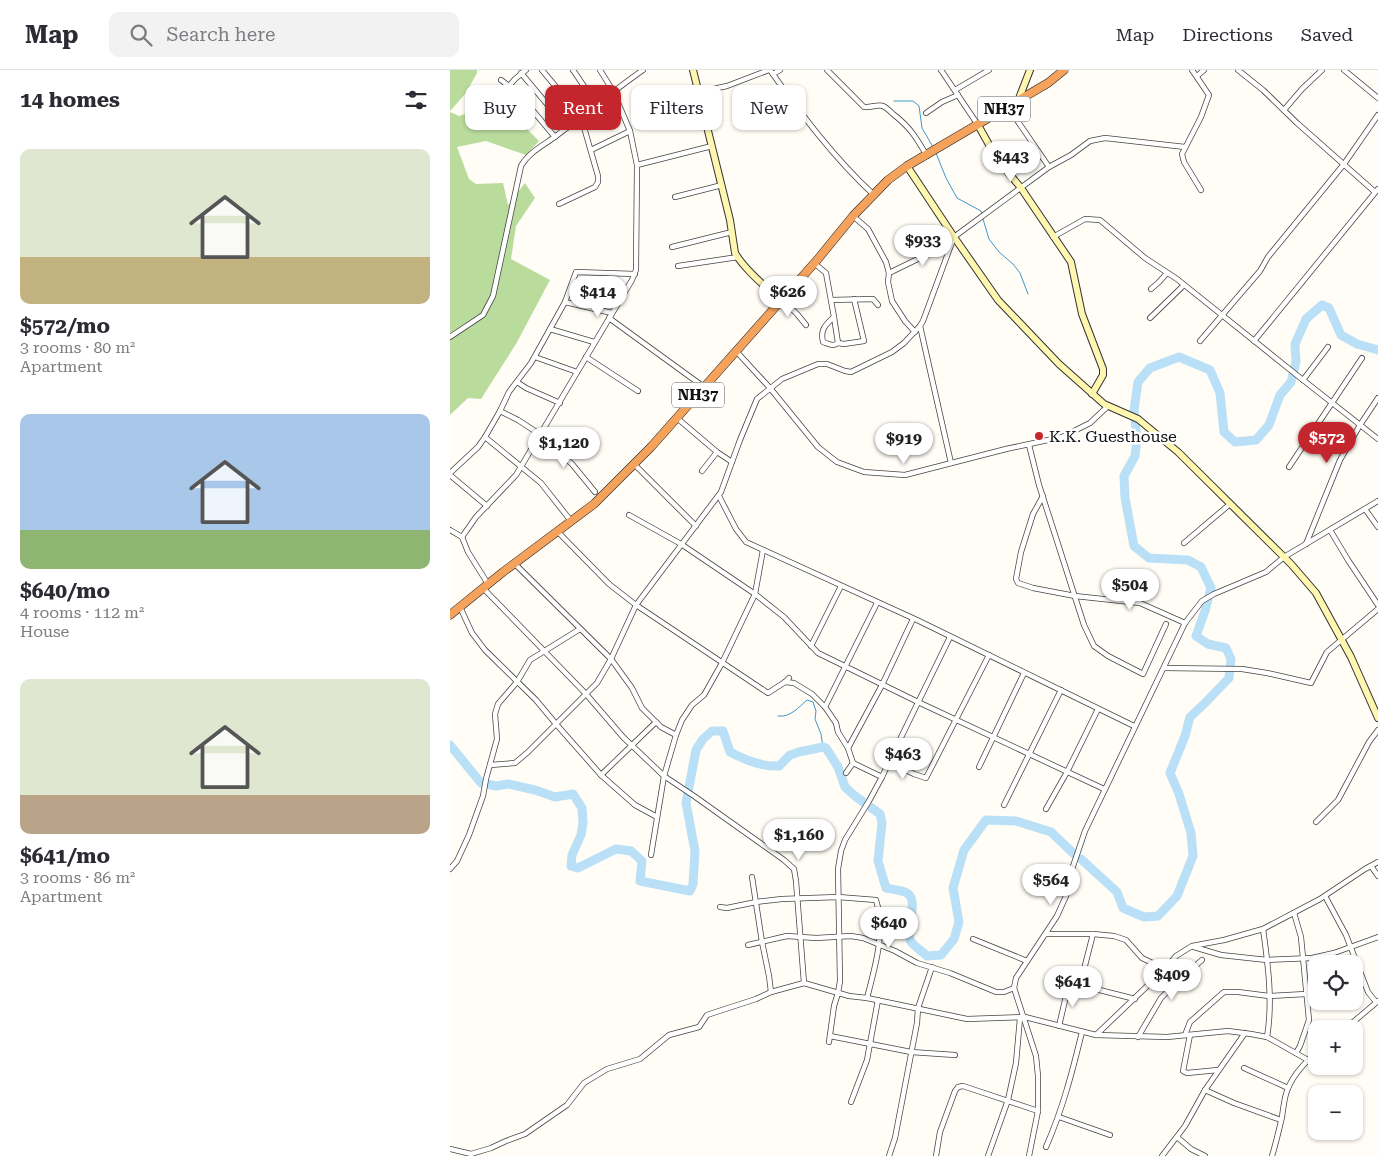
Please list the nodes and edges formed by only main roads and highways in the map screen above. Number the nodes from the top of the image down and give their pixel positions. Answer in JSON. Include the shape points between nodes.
{"nodes":[{"id":1,"x":693,"y":70,"type":"edge"},
{"id":2,"x":1030,"y":70,"type":"edge"},
{"id":3,"x":1064,"y":70,"type":"edge"},
{"id":4,"x":1018,"y":100,"type":"junction"},
{"id":5,"x":978,"y":125,"type":"junction"},
{"id":6,"x":907,"y":166,"type":"junction"},
{"id":7,"x":782,"y":300,"type":"junction"},
{"id":8,"x":1092,"y":394,"type":"junction"},
{"id":9,"x":450,"y":615,"type":"edge"},
{"id":10,"x":1378,"y":717,"type":"edge"}],
"edges":[{"from":1,"to":7,"type":"main road","via":[[734,248],[738,257]]},
{"from":2,"to":4,"type":"main road"},
{"from":3,"to":4,"type":"highway","number":"NH37"},
{"from":4,"to":5,"type":"highway","number":"NH37"},
{"from":5,"to":6,"type":"highway","number":"NH37"},
{"from":5,"to":8,"type":"main road","via":[[997,159],[1071,262],[1082,314],[1103,369]]},
{"from":6,"to":7,"type":"highway","number":"NH37","via":[[888,180],[853,216]]},
{"from":6,"to":8,"type":"main road","via":[[998,300]]},
{"from":7,"to":9,"type":"highway","number":"NH37","via":[[677,418],[594,504]]},
{"from":8,"to":10,"type":"main road","via":[[1104,404],[1138,419],[1178,452],[1316,593],[1342,639]]}]}
